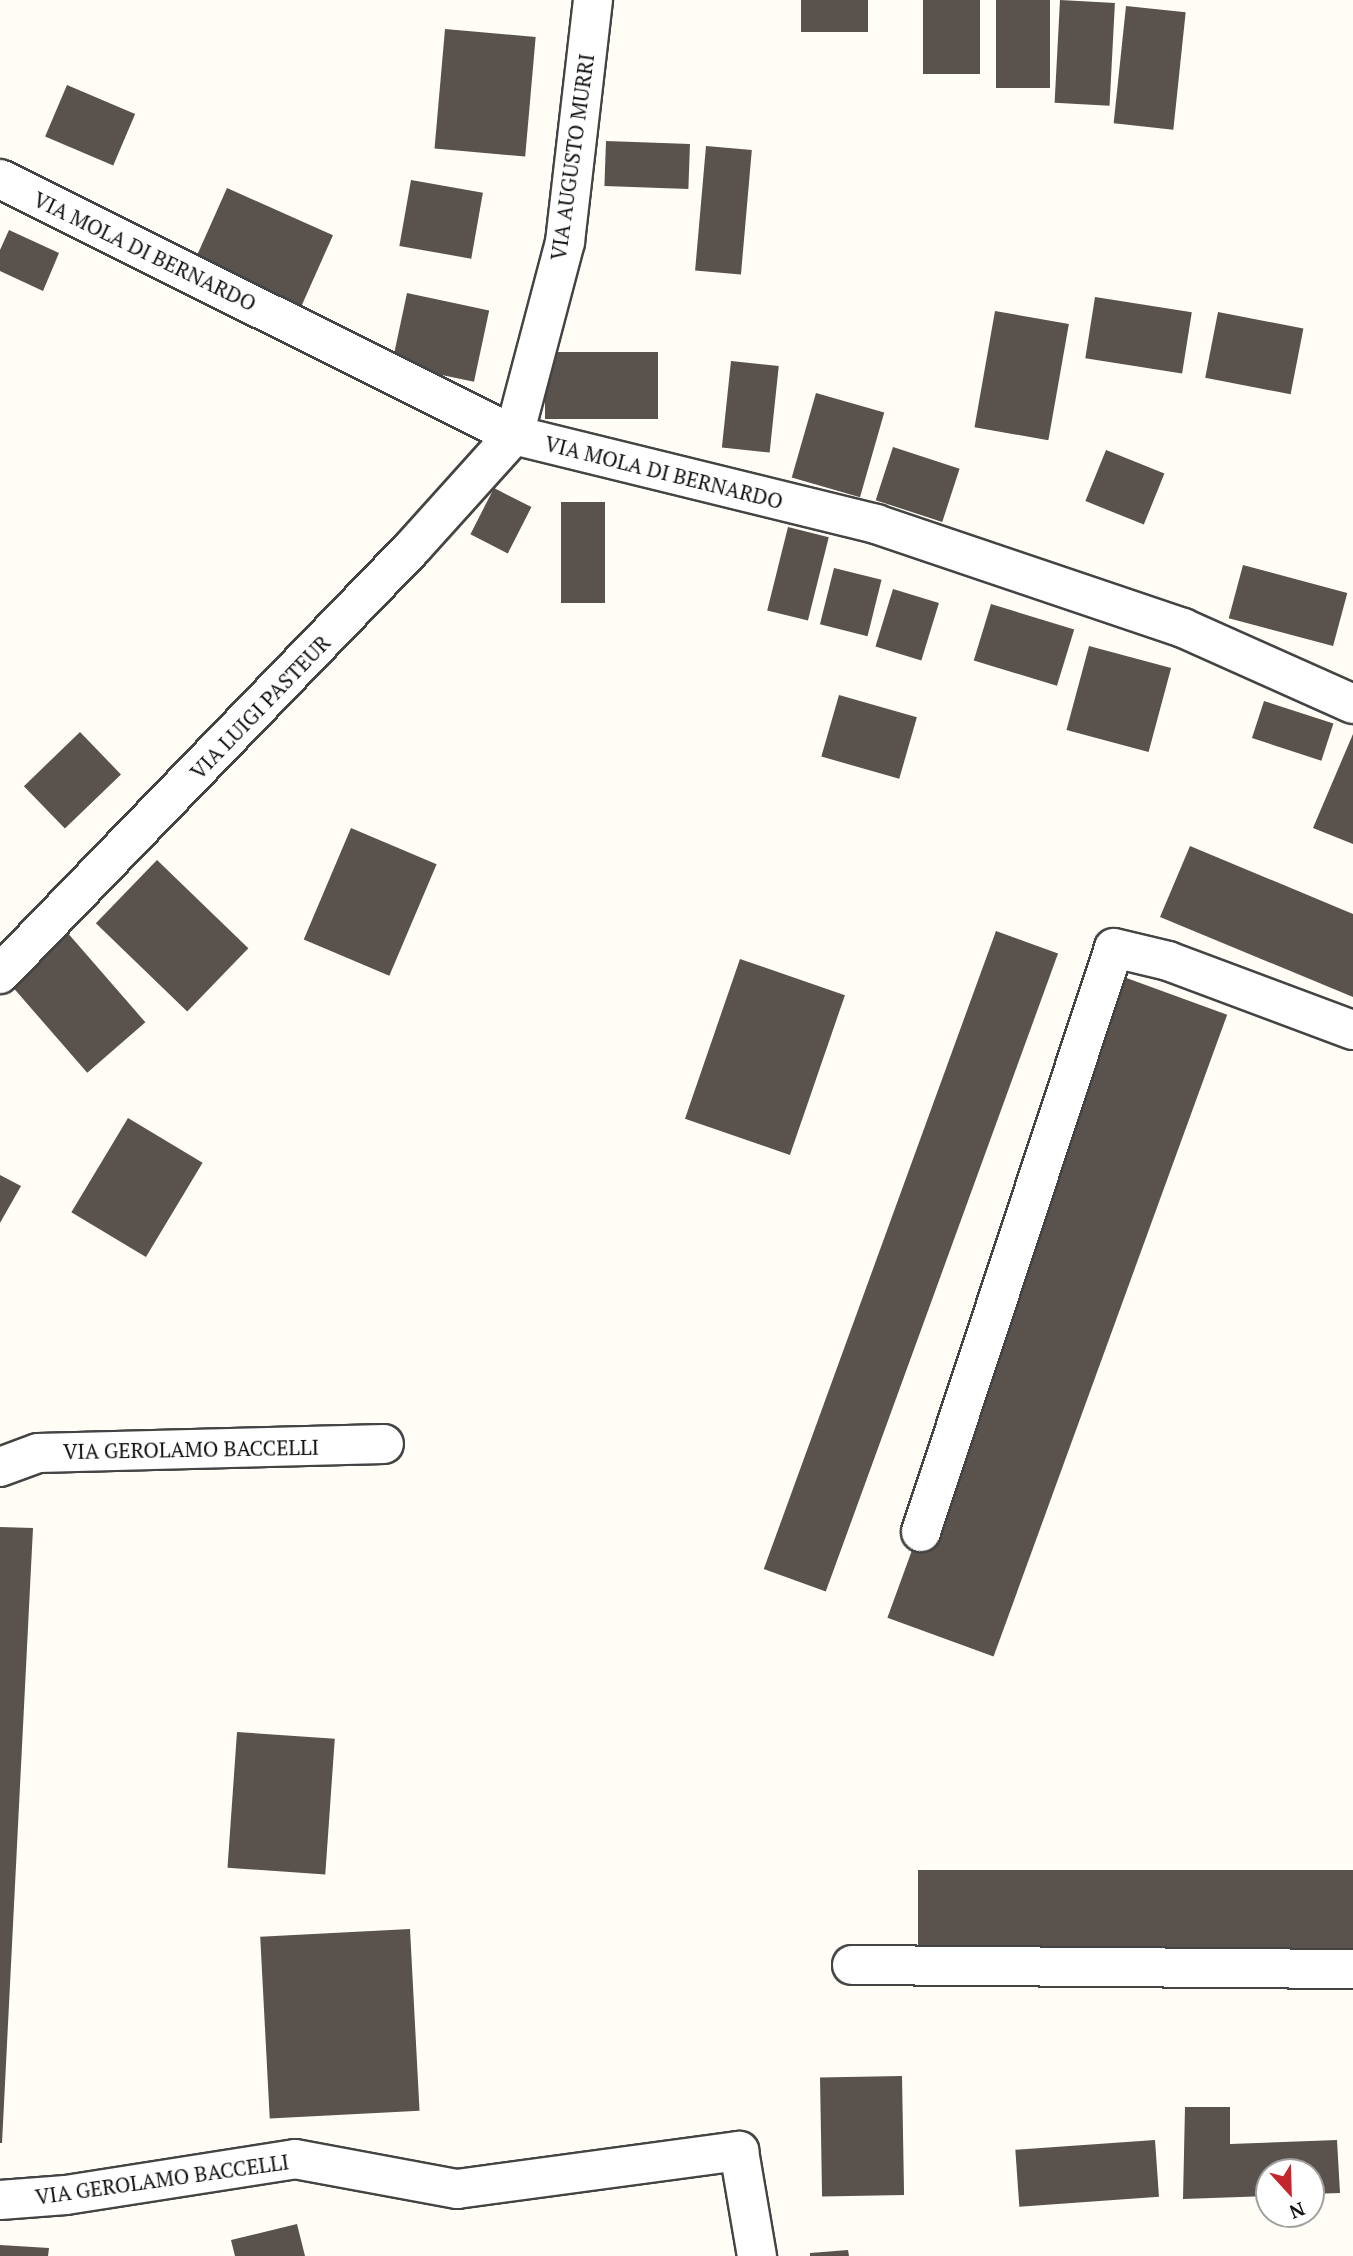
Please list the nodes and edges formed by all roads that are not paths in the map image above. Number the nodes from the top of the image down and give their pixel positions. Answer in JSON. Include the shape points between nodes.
{"nodes":[{"id":1,"x":593,"y":0,"type":"edge"},
{"id":2,"x":0,"y":179,"type":"edge"},
{"id":3,"x":514,"y":435,"type":"junction"},
{"id":4,"x":1353,"y":704,"type":"edge"},
{"id":5,"x":0,"y":974,"type":"edge"},
{"id":6,"x":1353,"y":1030,"type":"edge"},
{"id":7,"x":384,"y":1444,"type":"dead end"},
{"id":8,"x":0,"y":1468,"type":"edge"},
{"id":9,"x":921,"y":1532,"type":"dead end"},
{"id":10,"x":852,"y":1965,"type":"dead end"},
{"id":11,"x":1353,"y":1969,"type":"edge"},
{"id":12,"x":0,"y":2200,"type":"edge"},
{"id":13,"x":757,"y":2256,"type":"edge"}],
"edges":[{"from":1,"to":3,"type":"street","name":"VIA AUGUSTO MURRI","via":[[565,242]]},
{"from":2,"to":3,"type":"street","name":"VIA MOLA DI BERNARDO"},
{"from":3,"to":4,"type":"street","name":"VIA MOLA DI BERNARDO","via":[[876,524],[1183,628]]},
{"from":3,"to":5,"type":"street","name":"VIA LUIGI PASTEUR","via":[[413,547]]},
{"from":6,"to":9,"type":"street","via":[[1168,961],[1114,948]]},
{"from":7,"to":8,"type":"street","name":"VIA GEROLAMO BACCELLI","via":[[38,1453]]},
{"from":10,"to":11,"type":"street"},
{"from":12,"to":13,"type":"street","name":"VIA GEROLAMO BACCELLI","via":[[66,2195],[295,2158],[457,2189],[739,2151]]}]}
